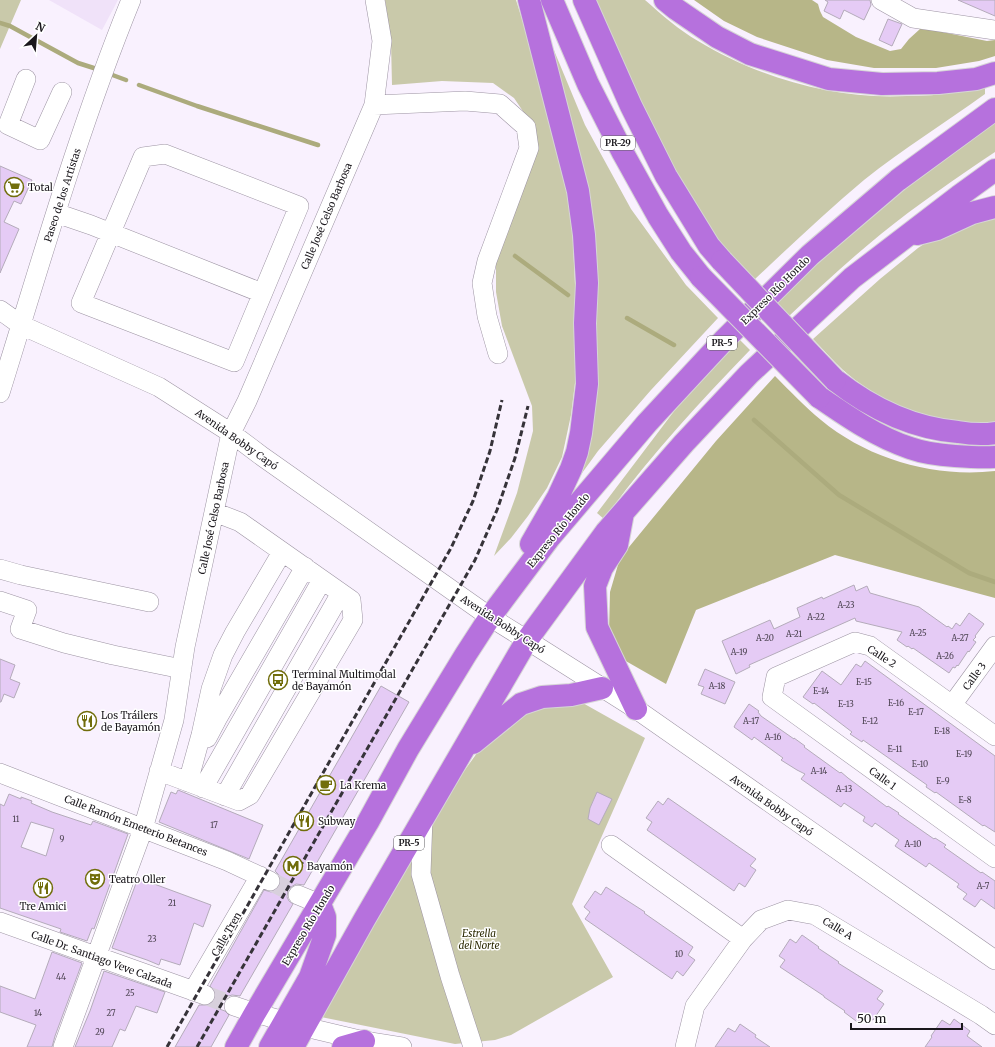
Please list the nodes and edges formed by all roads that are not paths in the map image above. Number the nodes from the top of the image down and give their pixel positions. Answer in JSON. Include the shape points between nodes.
{"nodes":[{"id":1,"x":131,"y":0,"type":"edge"},
{"id":2,"x":374,"y":0,"type":"edge"},
{"id":3,"x":529,"y":0,"type":"edge"},
{"id":4,"x":552,"y":0,"type":"edge"},
{"id":5,"x":584,"y":0,"type":"edge"},
{"id":6,"x":666,"y":0,"type":"edge"},
{"id":7,"x":881,"y":0,"type":"edge"},
{"id":8,"x":995,"y":30,"type":"edge"},
{"id":9,"x":995,"y":73,"type":"edge"},
{"id":10,"x":26,"y":79,"type":"dead end"},
{"id":11,"x":62,"y":92,"type":"dead end"},
{"id":12,"x":374,"y":104,"type":"junction"},
{"id":13,"x":995,"y":109,"type":"edge"},
{"id":14,"x":4,"y":123,"type":"edge"},
{"id":15,"x":995,"y":170,"type":"edge"},
{"id":16,"x":298,"y":206,"type":"junction"},
{"id":17,"x":995,"y":207,"type":"edge"},
{"id":18,"x":56,"y":214,"type":"junction"},
{"id":19,"x":326,"y":216,"type":"junction"},
{"id":20,"x":111,"y":233,"type":"junction"},
{"id":21,"x":904,"y":238,"type":"junction"},
{"id":22,"x":262,"y":293,"type":"junction"},
{"id":23,"x":0,"y":310,"type":"edge"},
{"id":24,"x":21,"y":325,"type":"junction"},
{"id":25,"x":498,"y":354,"type":"dead end"},
{"id":26,"x":0,"y":393,"type":"edge"},
{"id":27,"x":231,"y":433,"type":"junction"},
{"id":28,"x":995,"y":434,"type":"edge"},
{"id":29,"x":995,"y":456,"type":"edge"},
{"id":30,"x":624,"y":511,"type":"junction"},
{"id":31,"x":214,"y":512,"type":"junction"},
{"id":32,"x":282,"y":552,"type":"junction"},
{"id":33,"x":305,"y":567,"type":"junction"},
{"id":34,"x":0,"y":569,"type":"edge"},
{"id":35,"x":322,"y":580,"type":"junction"},
{"id":36,"x":0,"y":601,"type":"edge"},
{"id":37,"x":149,"y":602,"type":"dead end"},
{"id":38,"x":490,"y":617,"type":"junction"},
{"id":39,"x":527,"y":640,"type":"junction"},
{"id":40,"x":995,"y":646,"type":"edge"},
{"id":41,"x":182,"y":670,"type":"junction"},
{"id":42,"x":602,"y":688,"type":"junction"},
{"id":43,"x":772,"y":697,"type":"joint"},
{"id":44,"x":952,"y":706,"type":"junction"},
{"id":45,"x":636,"y":710,"type":"junction"},
{"id":46,"x":995,"y":736,"type":"edge"},
{"id":47,"x":462,"y":752,"type":"junction"},
{"id":48,"x":160,"y":771,"type":"junction"},
{"id":49,"x":0,"y":774,"type":"edge"},
{"id":50,"x":195,"y":785,"type":"junction"},
{"id":51,"x":423,"y":818,"type":"junction"},
{"id":52,"x":144,"y":829,"type":"junction"},
{"id":53,"x":611,"y":845,"type":"dead end"},
{"id":54,"x":995,"y":858,"type":"edge"},
{"id":55,"x":265,"y":878,"type":"joint"},
{"id":56,"x":298,"y":895,"type":"tunnel mouth"},
{"id":57,"x":320,"y":904,"type":"junction"},
{"id":58,"x":0,"y":922,"type":"edge"},
{"id":59,"x":743,"y":939,"type":"junction"},
{"id":60,"x":97,"y":957,"type":"junction"},
{"id":61,"x":995,"y":960,"type":"edge"},
{"id":62,"x":199,"y":993,"type":"joint"},
{"id":63,"x":234,"y":1006,"type":"tunnel mouth"},
{"id":64,"x":255,"y":1013,"type":"junction"},
{"id":65,"x":295,"y":1024,"type":"junction"},
{"id":66,"x":995,"y":1025,"type":"edge"},
{"id":67,"x":364,"y":1041,"type":"junction"},
{"id":68,"x":63,"y":1047,"type":"edge"},
{"id":69,"x":236,"y":1047,"type":"edge"},
{"id":70,"x":270,"y":1047,"type":"edge"},
{"id":71,"x":293,"y":1047,"type":"edge"},
{"id":72,"x":343,"y":1047,"type":"edge"},
{"id":73,"x":402,"y":1047,"type":"edge"},
{"id":74,"x":473,"y":1047,"type":"edge"},
{"id":75,"x":685,"y":1047,"type":"edge"}],
"edges":[{"from":1,"to":18,"type":"street","name":"Paseo de los Artistas","via":[[85,124]]},
{"from":2,"to":12,"type":"street","name":"Calle José Celso Barbosa","via":[[382,41]]},
{"from":3,"to":38,"type":"highway","via":[[578,191],[586,276],[587,384],[581,433],[571,469],[558,497]]},
{"from":4,"to":29,"type":"highway","number":"PR-29","bridge":true,"via":[[588,84],[623,153],[669,234],[701,277],[819,398],[862,426],[910,448],[925,452],[966,457]]},
{"from":5,"to":28,"type":"highway","number":"PR-29","bridge":true,"via":[[631,106],[666,176],[708,246],[722,261],[835,380],[859,398],[924,427],[970,434]]},
{"from":6,"to":9,"type":"highway","via":[[717,37],[750,54],[829,79],[882,84],[938,83]]},
{"from":7,"to":8,"type":"street","via":[[912,18]]},
{"from":10,"to":14,"type":"street"},
{"from":11,"to":14,"type":"street","via":[[40,140]]},
{"from":12,"to":19,"type":"street","name":"Calle José Celso Barbosa"},
{"from":12,"to":25,"type":"street","via":[[465,101],[500,104],[526,127],[529,148],[487,261],[482,283]]},
{"from":13,"to":38,"type":"highway","name":"Expreso Río Hondo","number":"PR-5","via":[[898,180],[810,255],[725,339],[647,423],[550,537]]},
{"from":15,"to":21,"type":"highway","number":"PR-5"},
{"from":16,"to":19,"type":"street"},
{"from":16,"to":20,"type":"street","via":[[165,154],[143,157]]},
{"from":16,"to":22,"type":"street"},
{"from":17,"to":21,"type":"highway","via":[[972,213],[937,229]]},
{"from":18,"to":20,"type":"street"},
{"from":18,"to":24,"type":"street","name":"Paseo de los Artistas"},
{"from":19,"to":27,"type":"street","name":"Calle José Celso Barbosa"},
{"from":20,"to":22,"type":"street"},
{"from":20,"to":22,"type":"street","via":[[81,303],[234,362]]},
{"from":21,"to":30,"type":"highway","number":"PR-5","via":[[852,278],[749,374]]},
{"from":23,"to":24,"type":"street","name":"Avenida Bobby Capó"},
{"from":24,"to":26,"type":"street","name":"Paseo de los Artistas"},
{"from":24,"to":27,"type":"street","name":"Avenida Bobby Capó","via":[[159,387]]},
{"from":27,"to":31,"type":"street","name":"Calle José Celso Barbosa"},
{"from":27,"to":38,"type":"street","name":"Avenida Bobby Capó"},
{"from":30,"to":39,"type":"highway","number":"PR-5"},
{"from":30,"to":45,"type":"highway","via":[[616,545],[595,586],[597,627]]},
{"from":31,"to":32,"type":"street","via":[[240,522]]},
{"from":31,"to":41,"type":"street","name":"Calle José Celso Barbosa"},
{"from":32,"to":33,"type":"street"},
{"from":32,"to":50,"type":"street","via":[[223,655],[211,688],[201,735]]},
{"from":33,"to":35,"type":"street"},
{"from":33,"to":50,"type":"street","via":[[200,752]]},
{"from":34,"to":37,"type":"street"},
{"from":35,"to":50,"type":"street"},
{"from":35,"to":50,"type":"street","via":[[341,593],[224,796]]},
{"from":36,"to":41,"type":"street","via":[[27,610],[20,629],[64,643]]},
{"from":38,"to":39,"type":"street","name":"Avenida Bobby Capó"},
{"from":38,"to":57,"type":"highway","name":"Expreso Río Hondo","number":"PR-5","via":[[408,749]]},
{"from":39,"to":42,"type":"street","name":"Avenida Bobby Capó"},
{"from":39,"to":47,"type":"highway","number":"PR-5"},
{"from":40,"to":44,"type":"street","name":"Calle 3"},
{"from":41,"to":48,"type":"street","name":"Calle José Celso Barbosa","via":[[174,720]]},
{"from":42,"to":45,"type":"street","name":"Avenida Bobby Capó"},
{"from":42,"to":47,"type":"highway","via":[[571,695],[542,697],[521,704]]},
{"from":43,"to":44,"type":"street","name":"Calle 2","via":[[776,677],[855,642],[870,646]]},
{"from":43,"to":54,"type":"street","name":"Calle 1"},
{"from":44,"to":46,"type":"street","name":"Calle 2"},
{"from":45,"to":61,"type":"street","name":"Avenida Bobby Capó"},
{"from":47,"to":51,"type":"highway","number":"PR-5"},
{"from":48,"to":50,"type":"street"},
{"from":48,"to":52,"type":"street","name":"Calle José Celso Barbosa"},
{"from":49,"to":52,"type":"street","name":"Calle Ramón Emeterio Betances"},
{"from":51,"to":65,"type":"highway","number":"PR-5","via":[[364,920]]},
{"from":51,"to":74,"type":"street","via":[[421,874]]},
{"from":52,"to":55,"type":"street","name":"Calle Ramón Emeterio Betances"},
{"from":52,"to":60,"type":"street","name":"Calle José Celso Barbosa"},
{"from":53,"to":59,"type":"street"},
{"from":55,"to":62,"type":"street","name":"Calle Tren"},
{"from":56,"to":57,"type":"street"},
{"from":57,"to":64,"type":"highway","name":"Expreso Río Hondo","number":"PR-5"},
{"from":57,"to":65,"type":"highway","via":[[325,917],[325,935]]},
{"from":58,"to":60,"type":"street","name":"Calle Dr. Santiago Veve Calzada"},
{"from":59,"to":66,"type":"street","name":"Calle A","via":[[761,920],[788,910],[815,915]]},
{"from":59,"to":75,"type":"street","name":"Calle A","via":[[695,1006]]},
{"from":60,"to":62,"type":"street","name":"Calle Dr. Santiago Veve Calzada"},
{"from":60,"to":68,"type":"street","name":"Calle José Celso Barbosa"},
{"from":63,"to":64,"type":"street"},
{"from":64,"to":65,"type":"street"},
{"from":64,"to":69,"type":"highway","name":"Expreso Río Hondo","number":"PR-5"},
{"from":65,"to":67,"type":"street"},
{"from":65,"to":70,"type":"highway"},
{"from":65,"to":71,"type":"highway","number":"PR-5"},
{"from":67,"to":72,"type":"highway"},
{"from":67,"to":73,"type":"street"}]}
